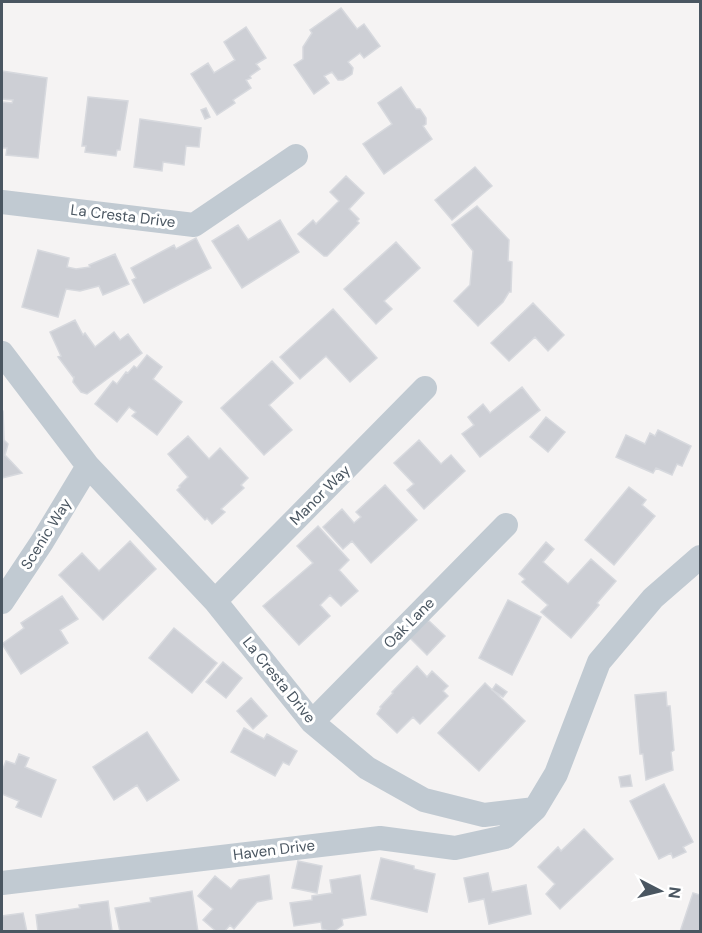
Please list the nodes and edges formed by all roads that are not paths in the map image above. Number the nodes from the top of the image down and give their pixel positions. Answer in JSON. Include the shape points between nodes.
{"nodes":[{"id":1,"x":296,"y":156,"type":"dead end"},
{"id":2,"x":2,"y":202,"type":"edge"},
{"id":3,"x":2,"y":352,"type":"edge"},
{"id":4,"x":425,"y":388,"type":"dead end"},
{"id":5,"x":88,"y":466,"type":"junction"},
{"id":6,"x":506,"y":525,"type":"dead end"},
{"id":7,"x":700,"y":557,"type":"edge"},
{"id":8,"x":215,"y":601,"type":"junction"},
{"id":9,"x":2,"y":602,"type":"edge"},
{"id":10,"x":312,"y":722,"type":"junction"},
{"id":11,"x":535,"y":809,"type":"junction"},
{"id":12,"x":2,"y":883,"type":"edge"}],
"edges":[{"from":1,"to":2,"type":"street","name":"La Cresta Drive","via":[[194,225]]},
{"from":3,"to":5,"type":"street","name":"La Cresta Drive"},
{"from":4,"to":8,"type":"street","name":"Manor Way"},
{"from":5,"to":8,"type":"street","name":"La Cresta Drive"},
{"from":5,"to":9,"type":"street","name":"Scenic Way"},
{"from":6,"to":10,"type":"street","name":"Oak Lane"},
{"from":7,"to":11,"type":"street","via":[[654,598],[599,662],[556,774]]},
{"from":8,"to":10,"type":"street","name":"La Cresta Drive"},
{"from":10,"to":11,"type":"street","name":"La Cresta Drive","via":[[367,768],[424,800],[484,815]]},
{"from":11,"to":12,"type":"street","name":"Haven Drive","via":[[506,837],[455,848],[380,838]]}]}
